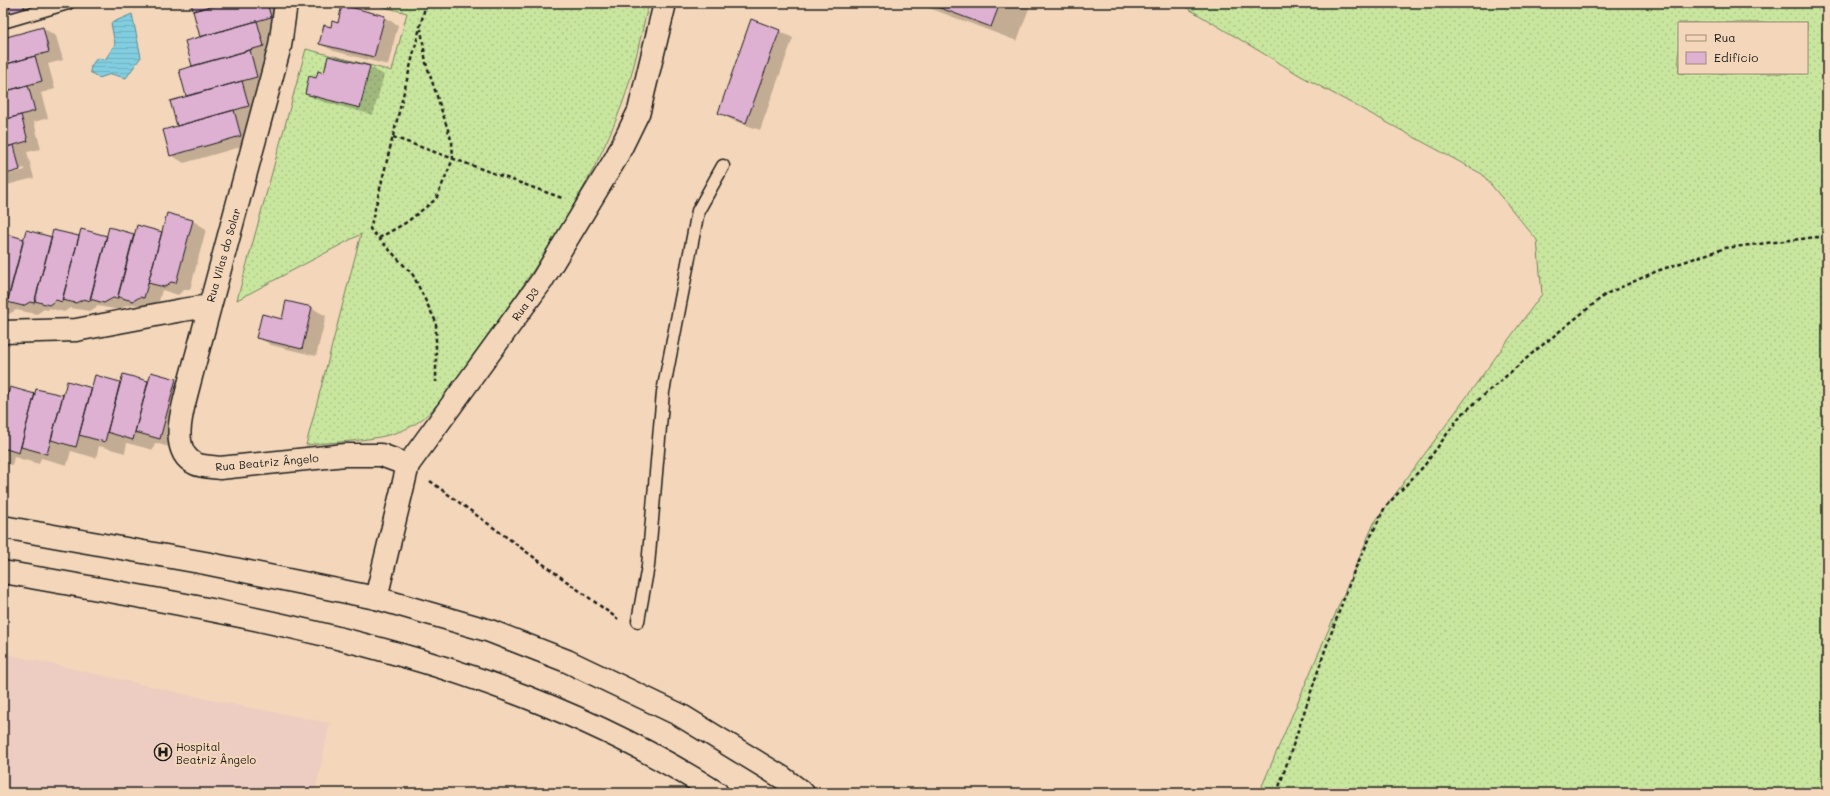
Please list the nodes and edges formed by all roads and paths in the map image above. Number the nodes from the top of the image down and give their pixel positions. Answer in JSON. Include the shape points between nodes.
{"nodes":[{"id":1,"x":68,"y":3,"type":"edge"},
{"id":2,"x":286,"y":3,"type":"edge"},
{"id":3,"x":426,"y":3,"type":"edge"},
{"id":4,"x":665,"y":3,"type":"edge"},
{"id":5,"x":3,"y":22,"type":"edge"},
{"id":6,"x":421,"y":26,"type":"junction"},
{"id":7,"x":393,"y":137,"type":"junction"},
{"id":8,"x":453,"y":159,"type":"junction"},
{"id":9,"x":723,"y":166,"type":"dead end"},
{"id":10,"x":588,"y":207,"type":"junction"},
{"id":11,"x":379,"y":238,"type":"junction"},
{"id":12,"x":1827,"y":238,"type":"edge"},
{"id":13,"x":210,"y":306,"type":"junction"},
{"id":14,"x":3,"y":332,"type":"edge"},
{"id":15,"x":448,"y":408,"type":"junction"},
{"id":16,"x":408,"y":465,"type":"junction"},
{"id":17,"x":3,"y":527,"type":"edge"},
{"id":18,"x":3,"y":572,"type":"edge"},
{"id":19,"x":376,"y":598,"type":"junction"},
{"id":20,"x":638,"y":621,"type":"joint"},
{"id":21,"x":717,"y":793,"type":"edge"},
{"id":22,"x":803,"y":793,"type":"edge"},
{"id":23,"x":1277,"y":793,"type":"edge"}],
"edges":[{"from":1,"to":5,"type":"lane"},
{"from":2,"to":13,"type":"main road","name":"Rua Vilas do Solar","via":[[276,61]]},
{"from":3,"to":6,"type":"path"},
{"from":4,"to":10,"type":"main road","name":"Rua D3","via":[[639,111]]},
{"from":6,"to":7,"type":"path"},
{"from":6,"to":8,"type":"path","via":[[426,63],[452,142]]},
{"from":7,"to":8,"type":"path"},
{"from":7,"to":11,"type":"path","via":[[370,229]]},
{"from":8,"to":10,"type":"path"},
{"from":8,"to":11,"type":"path","via":[[436,199],[407,222]]},
{"from":9,"to":20,"type":"lane","via":[[698,211],[664,385],[648,566]]},
{"from":10,"to":15,"type":"main road","name":"Rua D3","via":[[541,282]]},
{"from":11,"to":15,"type":"path","via":[[413,275],[436,322],[436,381]]},
{"from":12,"to":23,"type":"path","via":[[1726,248],[1657,271],[1606,294],[1460,416],[1424,466],[1385,507],[1354,571]]},
{"from":13,"to":14,"type":"main road","name":"Rua Vilas do Solar","via":[[76,330]]},
{"from":13,"to":16,"type":"main road","name":"Rua Beatriz Ângelo","via":[[179,425],[178,438],[182,448],[195,464],[220,468],[345,455],[381,455]]},
{"from":15,"to":16,"type":"main road","name":"Rua D3"},
{"from":16,"to":19,"type":"main road","name":"Rua D3"},
{"from":16,"to":20,"type":"path","via":[[626,625]]},
{"from":17,"to":19,"type":"main road","via":[[205,563]]},
{"from":18,"to":21,"type":"main road","via":[[168,601],[332,635],[435,664],[508,690],[601,729]]},
{"from":19,"to":22,"type":"main road","via":[[490,631],[567,661],[680,715]]}]}
